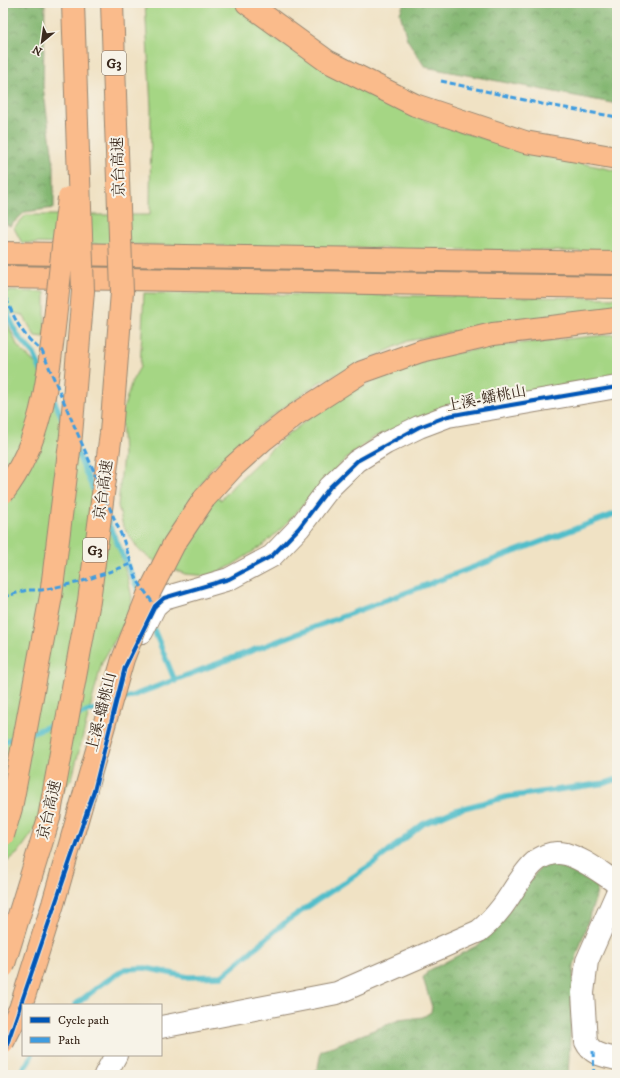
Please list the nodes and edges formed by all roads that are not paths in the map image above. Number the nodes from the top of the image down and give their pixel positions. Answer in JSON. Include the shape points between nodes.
{"nodes":[{"id":1,"x":73,"y":3,"type":"edge"},
{"id":2,"x":112,"y":3,"type":"edge"},
{"id":3,"x":247,"y":3,"type":"edge"},
{"id":4,"x":77,"y":123,"type":"junction"},
{"id":5,"x":617,"y":158,"type":"edge"},
{"id":6,"x":3,"y":253,"type":"edge"},
{"id":7,"x":617,"y":262,"type":"edge"},
{"id":8,"x":3,"y":277,"type":"edge"},
{"id":9,"x":617,"y":287,"type":"edge"},
{"id":10,"x":617,"y":319,"type":"edge"},
{"id":11,"x":617,"y":387,"type":"edge"},
{"id":12,"x":3,"y":493,"type":"edge"},
{"id":13,"x":3,"y":835,"type":"edge"},
{"id":14,"x":617,"y":883,"type":"edge"},
{"id":15,"x":617,"y":893,"type":"edge"},
{"id":16,"x":3,"y":968,"type":"edge"},
{"id":17,"x":162,"y":1027,"type":"edge"},
{"id":18,"x":3,"y":1042,"type":"edge"},
{"id":19,"x":3,"y":1056,"type":"edge"},
{"id":20,"x":115,"y":1056,"type":"edge"},
{"id":21,"x":617,"y":1058,"type":"edge"},
{"id":22,"x":105,"y":1075,"type":"edge"}],
"edges":[{"from":1,"to":4,"type":"highway"},
{"from":2,"to":16,"type":"highway","name":"京台高速","number":"G3","bridge":true,"via":[[122,292],[111,433],[89,601],[49,818]]},
{"from":3,"to":5,"type":"highway","via":[[327,61],[415,105],[525,142]]},
{"from":4,"to":12,"type":"highway","bridge":true,"via":[[49,368],[36,430],[14,479]]},
{"from":4,"to":13,"type":"highway","bridge":true,"via":[[83,290],[71,435],[51,596],[11,808]]},
{"from":6,"to":7,"type":"highway"},
{"from":8,"to":9,"type":"highway"},
{"from":10,"to":18,"type":"highway","bridge":true,"via":[[493,334],[421,351],[362,372],[295,415],[263,440],[233,467],[204,499],[174,544],[151,588],[123,659],[53,904],[20,1009]]},
{"from":11,"to":19,"type":"street","name":"上溪-蟠桃山","via":[[462,413],[419,427],[357,461],[330,487],[272,556],[229,579],[169,597],[155,606],[125,667],[94,791]]},
{"from":14,"to":17,"type":"street","via":[[566,854],[556,853],[542,857],[531,865],[503,906],[479,931],[337,993]]},
{"from":15,"to":21,"type":"street","via":[[588,961],[583,993],[586,1042],[598,1054]]},
{"from":20,"to":22,"type":"street"}]}
